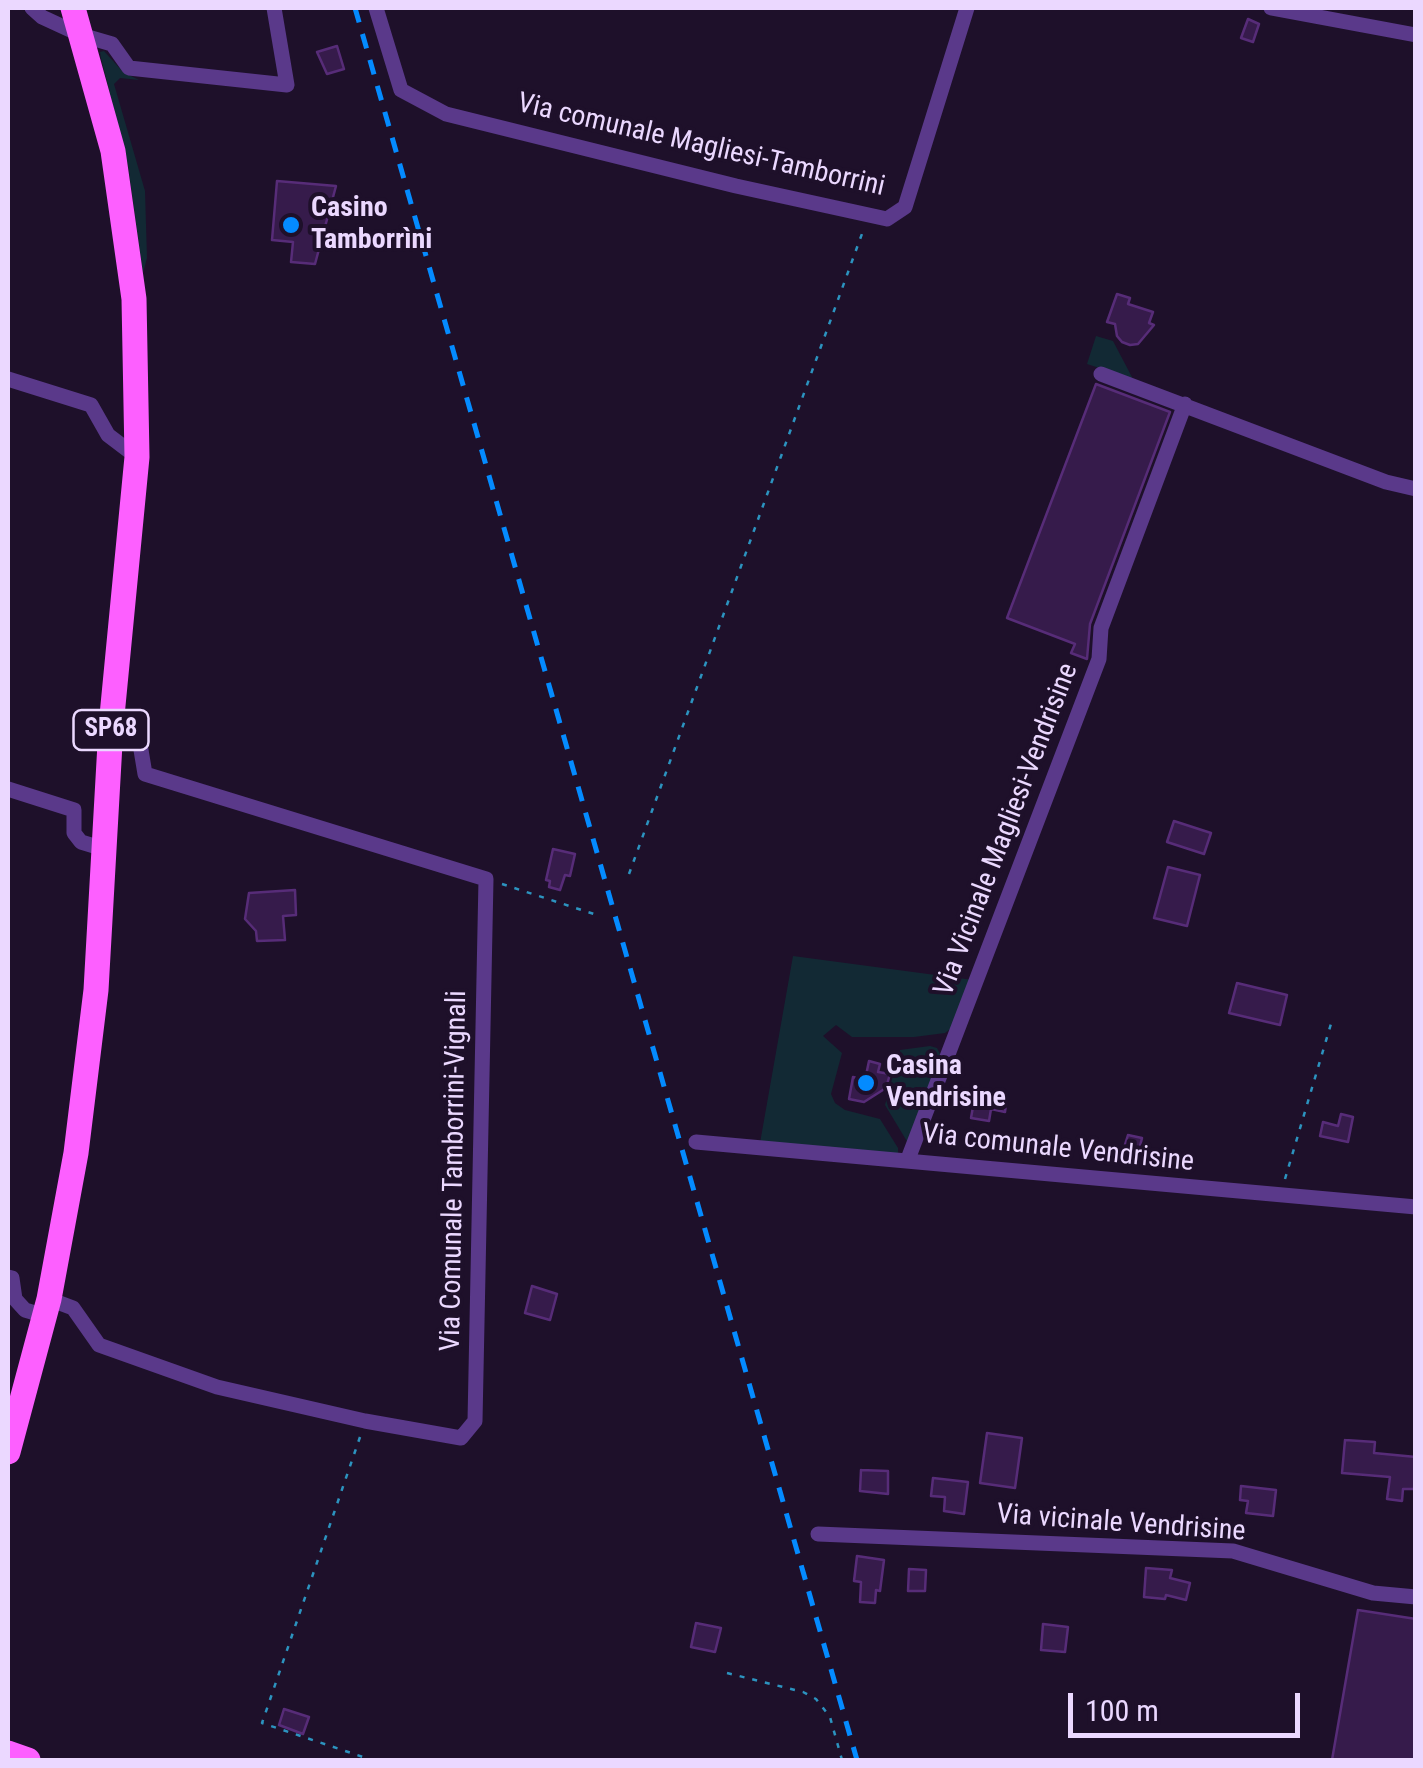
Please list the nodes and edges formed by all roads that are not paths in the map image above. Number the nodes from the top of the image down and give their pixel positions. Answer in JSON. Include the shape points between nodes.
{"nodes":[{"id":1,"x":32,"y":8,"type":"edge"},
{"id":2,"x":73,"y":8,"type":"edge"},
{"id":3,"x":274,"y":8,"type":"edge"},
{"id":4,"x":376,"y":8,"type":"edge"},
{"id":5,"x":967,"y":8,"type":"edge"},
{"id":6,"x":1271,"y":8,"type":"edge"},
{"id":7,"x":82,"y":35,"type":"junction"},
{"id":8,"x":1416,"y":36,"type":"edge"},
{"id":9,"x":1101,"y":374,"type":"dead end"},
{"id":10,"x":8,"y":379,"type":"edge"},
{"id":11,"x":1185,"y":404,"type":"junction"},
{"id":12,"x":137,"y":457,"type":"junction"},
{"id":13,"x":1416,"y":489,"type":"edge"},
{"id":14,"x":111,"y":726,"type":"junction"},
{"id":15,"x":8,"y":789,"type":"edge"},
{"id":16,"x":104,"y":849,"type":"junction"},
{"id":17,"x":696,"y":1142,"type":"dead end"},
{"id":18,"x":908,"y":1159,"type":"junction"},
{"id":19,"x":1416,"y":1207,"type":"edge"},
{"id":20,"x":8,"y":1277,"type":"edge"},
{"id":21,"x":47,"y":1308,"type":"junction"},
{"id":22,"x":8,"y":1452,"type":"edge"},
{"id":23,"x":818,"y":1534,"type":"dead end"},
{"id":24,"x":1416,"y":1597,"type":"edge"},
{"id":25,"x":8,"y":1753,"type":"edge"},
{"id":26,"x":28,"y":1760,"type":"edge"}],
"edges":[{"from":1,"to":7,"type":"street"},
{"from":2,"to":7,"type":"main road","number":"SP68"},
{"from":3,"to":7,"type":"street","via":[[287,85],[129,68],[112,44]]},
{"from":4,"to":5,"type":"street","name":"Via comunale Magliesi-Tamborrini","via":[[401,90],[446,114],[887,219],[905,207]]},
{"from":6,"to":8,"type":"street"},
{"from":7,"to":12,"type":"main road","number":"SP68","via":[[113,151],[134,299]]},
{"from":9,"to":11,"type":"street"},
{"from":10,"to":12,"type":"street","via":[[90,405],[108,435]]},
{"from":11,"to":13,"type":"street"},
{"from":11,"to":18,"type":"street","name":"Via Vicinale Magliesi-Vendrisine","via":[[1102,628],[1100,659]]},
{"from":12,"to":14,"type":"main road","number":"SP68"},
{"from":14,"to":16,"type":"main road","number":"SP68"},
{"from":14,"to":21,"type":"street","name":"Via Comunale Tamborrini-Vignali","via":[[139,738],[145,774],[486,879],[475,1421],[460,1438],[217,1387],[98,1345],[73,1308]]},
{"from":15,"to":16,"type":"street","via":[[74,810],[74,833]]},
{"from":16,"to":21,"type":"main road","number":"SP68","via":[[83,1099]]},
{"from":17,"to":18,"type":"street","name":"Via comunale Vendrisine"},
{"from":18,"to":19,"type":"street","name":"Via comunale Vendrisine"},
{"from":20,"to":21,"type":"street","name":"Via Comunale Tamborrini-Vignali","via":[[25,1310]]},
{"from":21,"to":22,"type":"main road","number":"SP68"},
{"from":23,"to":24,"type":"street","name":"Via vicinale Vendrisine","via":[[1233,1551],[1373,1593]]},
{"from":25,"to":26,"type":"main road"}]}
